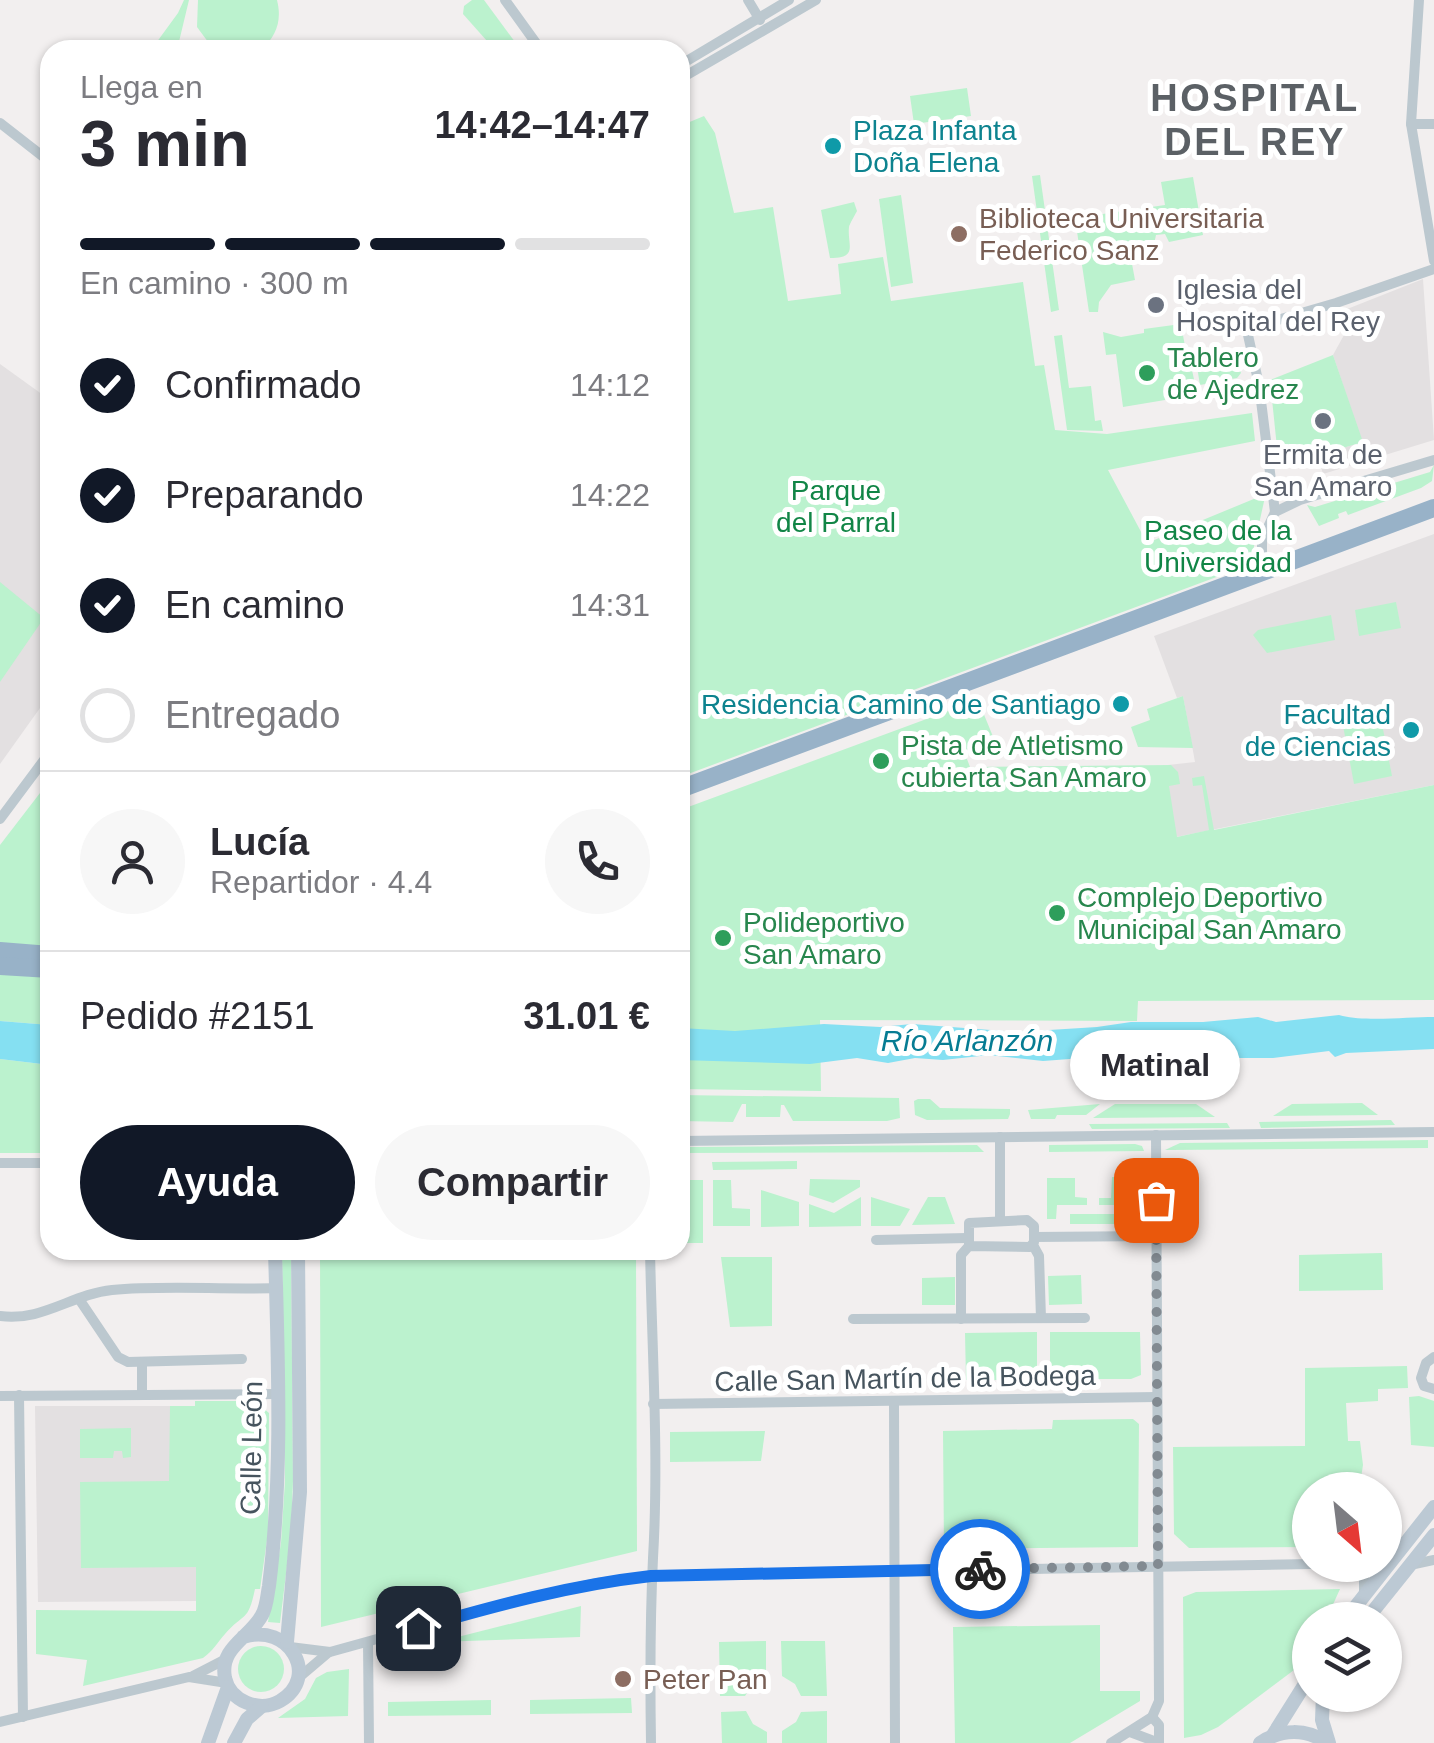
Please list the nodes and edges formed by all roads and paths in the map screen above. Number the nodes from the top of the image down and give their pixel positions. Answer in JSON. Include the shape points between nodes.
{"nodes":[{"id":1,"x":504,"y":0,"type":"edge"},
{"id":2,"x":748,"y":0,"type":"edge"},
{"id":3,"x":790,"y":0,"type":"edge"},
{"id":4,"x":816,"y":0,"type":"edge"},
{"id":5,"x":1420,"y":0,"type":"edge"},
{"id":6,"x":762,"y":23,"type":"junction"},
{"id":7,"x":534,"y":40,"type":"edge"},
{"id":8,"x":690,"y":60,"type":"edge"},
{"id":9,"x":690,"y":73,"type":"edge"},
{"id":10,"x":0,"y":123,"type":"edge"},
{"id":11,"x":1411,"y":124,"type":"junction"},
{"id":12,"x":1434,"y":124,"type":"edge"},
{"id":13,"x":40,"y":154,"type":"edge"},
{"id":14,"x":1434,"y":261,"type":"edge"},
{"id":15,"x":1434,"y":269,"type":"edge"},
{"id":16,"x":1434,"y":460,"type":"edge"},
{"id":17,"x":1434,"y":508,"type":"edge"},
{"id":18,"x":1274,"y":512,"type":"junction"},
{"id":19,"x":1262,"y":572,"type":"junction"},
{"id":20,"x":40,"y":765,"type":"edge"},
{"id":21,"x":690,"y":785,"type":"edge"},
{"id":22,"x":0,"y":818,"type":"edge"},
{"id":23,"x":0,"y":951,"type":"edge"},
{"id":24,"x":40,"y":954,"type":"edge"},
{"id":25,"x":0,"y":966,"type":"edge"},
{"id":26,"x":40,"y":968,"type":"edge"},
{"id":27,"x":1434,"y":1132,"type":"edge"},
{"id":28,"x":1156,"y":1135,"type":"junction"},
{"id":29,"x":1000,"y":1137,"type":"junction"},
{"id":30,"x":690,"y":1142,"type":"edge"},
{"id":31,"x":40,"y":1163,"type":"edge"},
{"id":32,"x":0,"y":1164,"type":"edge"},
{"id":33,"x":1000,"y":1220,"type":"junction"},
{"id":34,"x":1156,"y":1236,"type":"junction"},
{"id":35,"x":876,"y":1240,"type":"dead end"},
{"id":36,"x":1033,"y":1241,"type":"junction"},
{"id":37,"x":968,"y":1242,"type":"junction"},
{"id":38,"x":275,"y":1260,"type":"edge"},
{"id":39,"x":298,"y":1260,"type":"edge"},
{"id":40,"x":650,"y":1260,"type":"edge"},
{"id":41,"x":276,"y":1288,"type":"junction"},
{"id":42,"x":79,"y":1299,"type":"junction"},
{"id":43,"x":0,"y":1316,"type":"edge"},
{"id":44,"x":1041,"y":1318,"type":"junction"},
{"id":45,"x":1085,"y":1318,"type":"dead end"},
{"id":46,"x":854,"y":1319,"type":"dead end"},
{"id":47,"x":961,"y":1319,"type":"junction"},
{"id":48,"x":1434,"y":1357,"type":"edge"},
{"id":49,"x":242,"y":1359,"type":"dead end"},
{"id":50,"x":142,"y":1362,"type":"junction"},
{"id":51,"x":1434,"y":1389,"type":"edge"},
{"id":52,"x":142,"y":1393,"type":"junction"},
{"id":53,"x":277,"y":1394,"type":"junction"},
{"id":54,"x":19,"y":1395,"type":"junction"},
{"id":55,"x":0,"y":1396,"type":"edge"},
{"id":56,"x":1157,"y":1398,"type":"junction"},
{"id":57,"x":894,"y":1401,"type":"junction"},
{"id":58,"x":653,"y":1404,"type":"junction"},
{"id":59,"x":1434,"y":1507,"type":"edge"},
{"id":60,"x":1434,"y":1535,"type":"edge"},
{"id":61,"x":1402,"y":1545,"type":"edge"},
{"id":62,"x":1434,"y":1560,"type":"edge"},
{"id":63,"x":1292,"y":1564,"type":"edge"},
{"id":64,"x":1409,"y":1565,"type":"junction"},
{"id":65,"x":1158,"y":1566,"type":"junction"},
{"id":66,"x":894,"y":1570,"type":"junction"},
{"id":67,"x":651,"y":1576,"type":"junction"},
{"id":68,"x":1366,"y":1582,"type":"edge"},
{"id":69,"x":1373,"y":1582,"type":"edge"},
{"id":70,"x":1363,"y":1595,"type":"junction"},
{"id":71,"x":1358,"y":1602,"type":"edge"},
{"id":72,"x":1380,"y":1602,"type":"edge"},
{"id":73,"x":243,"y":1637,"type":"junction"},
{"id":74,"x":368,"y":1642,"type":"junction"},
{"id":75,"x":289,"y":1645,"type":"junction"},
{"id":76,"x":330,"y":1652,"type":"junction"},
{"id":77,"x":226,"y":1658,"type":"junction"},
{"id":78,"x":192,"y":1677,"type":"junction"},
{"id":79,"x":296,"y":1680,"type":"junction"},
{"id":80,"x":228,"y":1685,"type":"junction"},
{"id":81,"x":1292,"y":1702,"type":"edge"},
{"id":82,"x":262,"y":1706,"type":"junction"},
{"id":83,"x":1322,"y":1712,"type":"edge"},
{"id":84,"x":23,"y":1716,"type":"junction"},
{"id":85,"x":1152,"y":1717,"type":"junction"},
{"id":86,"x":0,"y":1722,"type":"edge"},
{"id":87,"x":1130,"y":1732,"type":"junction"},
{"id":88,"x":1267,"y":1739,"type":"edge"},
{"id":89,"x":208,"y":1743,"type":"edge"},
{"id":90,"x":234,"y":1743,"type":"edge"},
{"id":91,"x":369,"y":1743,"type":"edge"},
{"id":92,"x":651,"y":1743,"type":"edge"},
{"id":93,"x":896,"y":1743,"type":"edge"},
{"id":94,"x":1110,"y":1743,"type":"edge"},
{"id":95,"x":1159,"y":1743,"type":"edge"},
{"id":96,"x":1328,"y":1743,"type":"edge"}],
"edges":[{"from":1,"to":7,"type":"street"},
{"from":2,"to":6,"type":"street"},
{"from":3,"to":6,"type":"street"},
{"from":4,"to":6,"type":"street"},
{"from":5,"to":11,"type":"street"},
{"from":6,"to":8,"type":"street"},
{"from":6,"to":9,"type":"street"},
{"from":10,"to":13,"type":"street"},
{"from":11,"to":12,"type":"street"},
{"from":11,"to":14,"type":"street"},
{"from":15,"to":18,"type":"street","via":[[1250,328]]},
{"from":16,"to":18,"type":"street"},
{"from":17,"to":19,"type":"highway"},
{"from":18,"to":19,"type":"street","via":[[1262,540]]},
{"from":19,"to":21,"type":"highway"},
{"from":20,"to":22,"type":"street"},
{"from":23,"to":24,"type":"highway"},
{"from":25,"to":26,"type":"highway"},
{"from":27,"to":28,"type":"street"},
{"from":28,"to":29,"type":"street"},
{"from":28,"to":34,"type":"street"},
{"from":29,"to":30,"type":"street"},
{"from":29,"to":33,"type":"street"},
{"from":31,"to":32,"type":"street"},
{"from":33,"to":36,"type":"street","via":[[1031,1222]]},
{"from":33,"to":37,"type":"street","via":[[969,1223]]},
{"from":34,"to":36,"type":"street"},
{"from":34,"to":56,"type":"street"},
{"from":35,"to":37,"type":"street"},
{"from":36,"to":37,"type":"street","via":[[1027,1248]]},
{"from":36,"to":44,"type":"street"},
{"from":37,"to":47,"type":"street","via":[[961,1255]]},
{"from":38,"to":41,"type":"main road","name":"Calle León"},
{"from":39,"to":75,"type":"main road","name":"Calle León","via":[[300,1492]]},
{"from":40,"to":58,"type":"street"},
{"from":41,"to":42,"type":"street","via":[[109,1290]]},
{"from":41,"to":53,"type":"main road","name":"Calle León"},
{"from":42,"to":43,"type":"street","via":[[40,1315]]},
{"from":42,"to":50,"type":"street","via":[[118,1357]]},
{"from":44,"to":45,"type":"street"},
{"from":44,"to":47,"type":"street"},
{"from":46,"to":47,"type":"street"},
{"from":48,"to":51,"type":"street","via":[[1421,1378]]},
{"from":49,"to":50,"type":"street"},
{"from":50,"to":52,"type":"street"},
{"from":52,"to":53,"type":"street"},
{"from":52,"to":54,"type":"street"},
{"from":53,"to":73,"type":"main road","name":"Calle León","via":[[276,1521],[267,1599],[261,1618]]},
{"from":54,"to":55,"type":"street"},
{"from":54,"to":84,"type":"street"},
{"from":56,"to":57,"type":"street","name":"Calle San Martín de la Bodega"},
{"from":56,"to":65,"type":"street"},
{"from":57,"to":58,"type":"street","name":"Calle San Martín de la Bodega"},
{"from":57,"to":66,"type":"street"},
{"from":58,"to":67,"type":"street"},
{"from":59,"to":61,"type":"main road"},
{"from":60,"to":64,"type":"main road"},
{"from":62,"to":64,"type":"street"},
{"from":63,"to":65,"type":"street"},
{"from":64,"to":72,"type":"main road"},
{"from":65,"to":66,"type":"street"},
{"from":65,"to":85,"type":"street","via":[[1158,1701]]},
{"from":66,"to":67,"type":"street"},
{"from":66,"to":93,"type":"street"},
{"from":67,"to":74,"type":"street","via":[[514,1601]]},
{"from":67,"to":92,"type":"street"},
{"from":68,"to":70,"type":"street"},
{"from":69,"to":70,"type":"main road"},
{"from":70,"to":71,"type":"main road"},
{"from":73,"to":75,"type":"main road","via":[[270,1634]]},
{"from":73,"to":77,"type":"main road"},
{"from":74,"to":76,"type":"street"},
{"from":74,"to":91,"type":"street"},
{"from":75,"to":76,"type":"street"},
{"from":75,"to":79,"type":"main road"},
{"from":76,"to":79,"type":"street"},
{"from":77,"to":78,"type":"street"},
{"from":77,"to":80,"type":"main road"},
{"from":78,"to":80,"type":"street"},
{"from":78,"to":84,"type":"street"},
{"from":79,"to":82,"type":"main road","via":[[284,1698]]},
{"from":80,"to":82,"type":"main road","via":[[237,1697]]},
{"from":80,"to":89,"type":"main road"},
{"from":81,"to":88,"type":"main road"},
{"from":82,"to":90,"type":"main road"},
{"from":83,"to":96,"type":"main road"},
{"from":84,"to":86,"type":"street"},
{"from":85,"to":87,"type":"street"},
{"from":85,"to":95,"type":"street"},
{"from":87,"to":94,"type":"street"},
{"from":87,"to":95,"type":"street"},
{"from":88,"to":96,"type":"main road","via":[[1294,1731]]}]}
